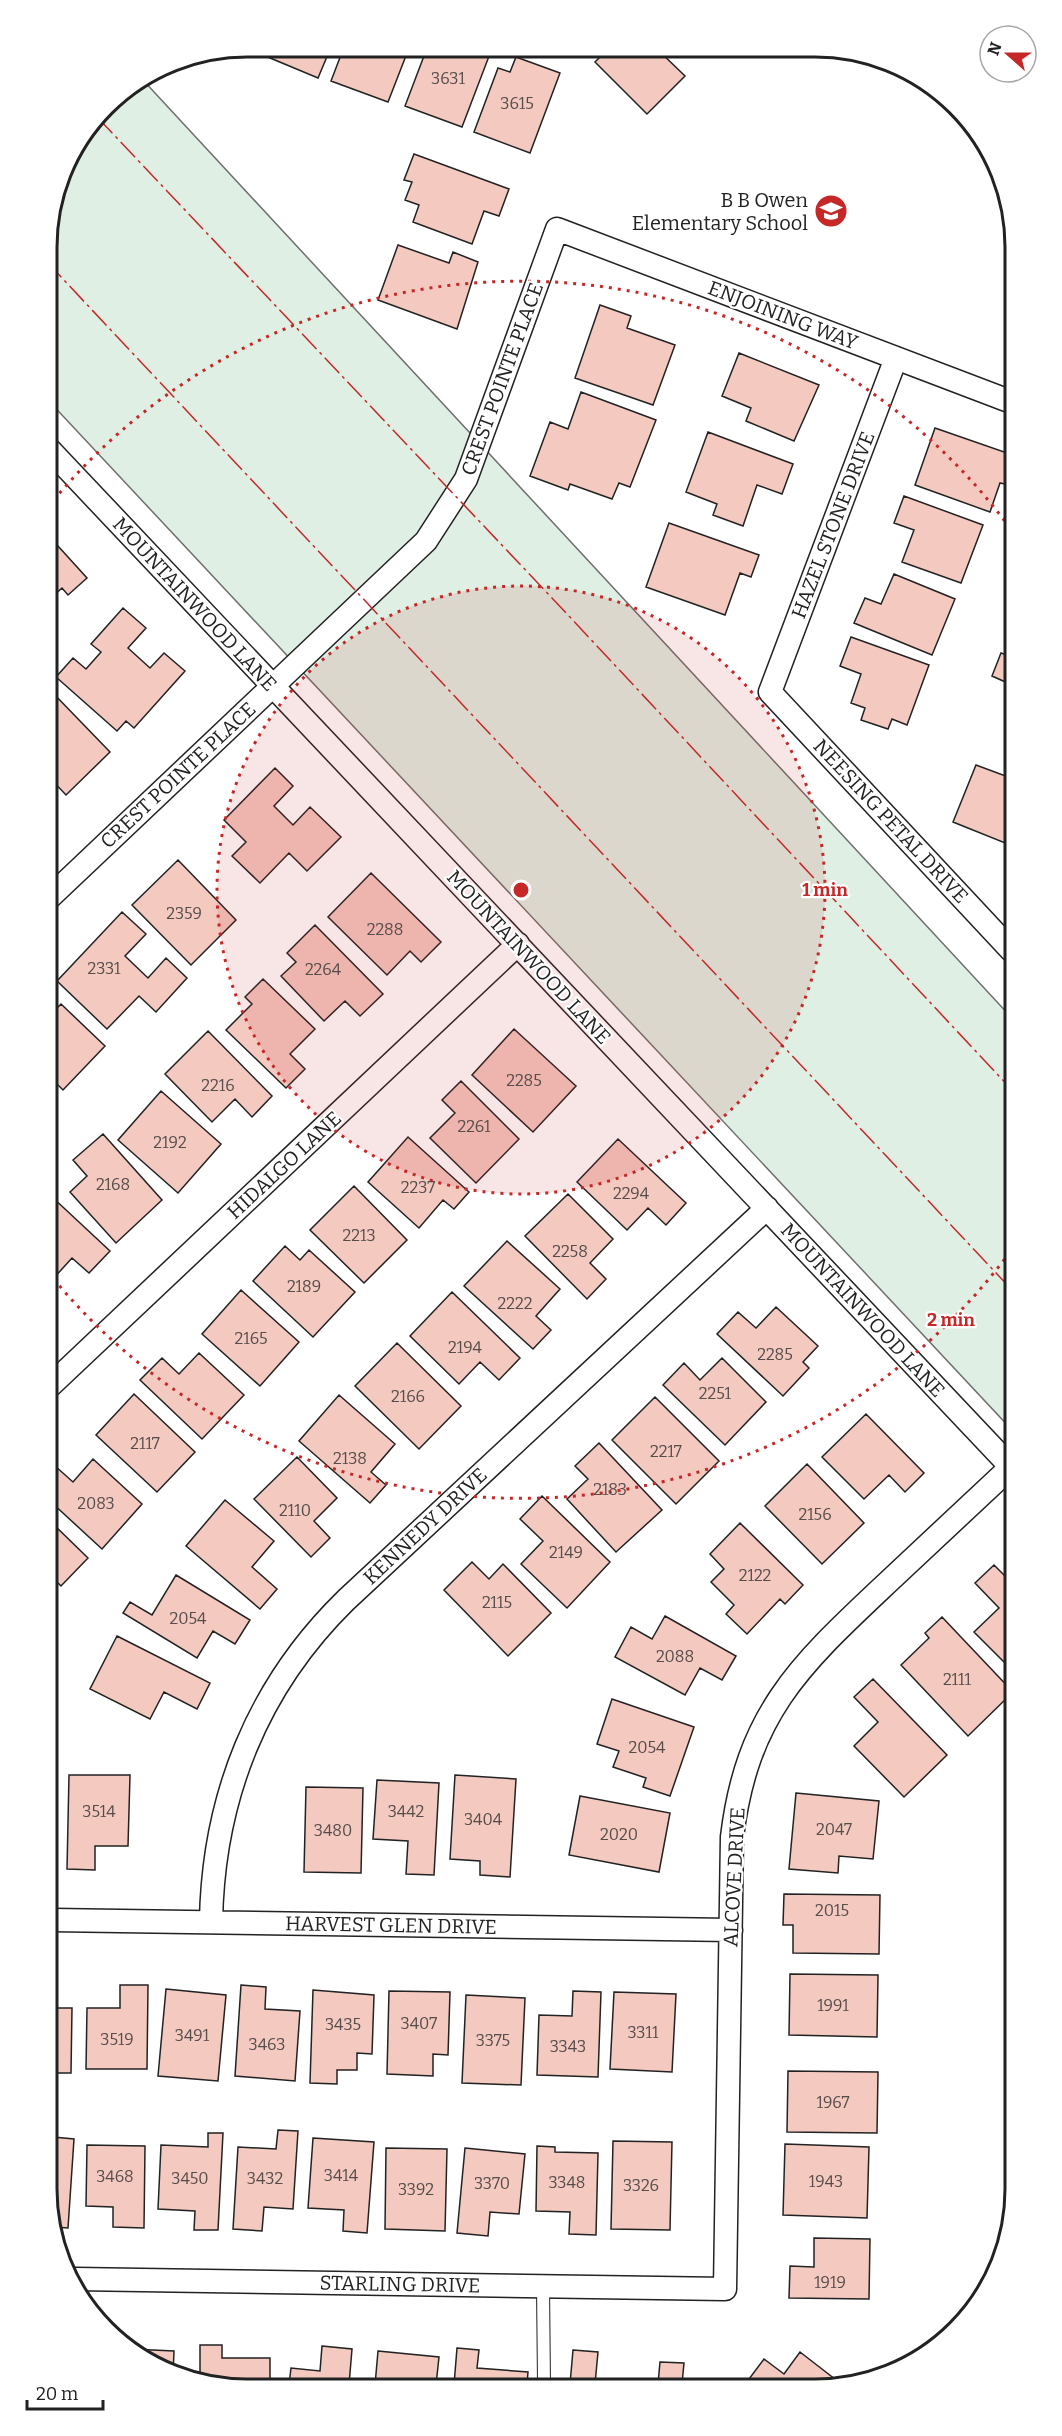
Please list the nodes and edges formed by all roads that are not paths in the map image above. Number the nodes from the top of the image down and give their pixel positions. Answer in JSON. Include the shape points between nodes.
{"nodes":[{"id":1,"x":557,"y":229,"type":"joint"},
{"id":2,"x":896,"y":358,"type":"junction"},
{"id":3,"x":1005,"y":399,"type":"edge"},
{"id":4,"x":57,"y":457,"type":"edge"},
{"id":5,"x":273,"y":686,"type":"junction"},
{"id":6,"x":770,"y":692,"type":"joint"},
{"id":7,"x":57,"y":890,"type":"edge"},
{"id":8,"x":518,"y":944,"type":"junction"},
{"id":9,"x":1005,"y":944,"type":"edge"},
{"id":10,"x":767,"y":1208,"type":"junction"},
{"id":11,"x":57,"y":1379,"type":"edge"},
{"id":12,"x":1005,"y":1459,"type":"edge"},
{"id":13,"x":1005,"y":1473,"type":"edge"},
{"id":14,"x":57,"y":1920,"type":"edge"},
{"id":15,"x":211,"y":1922,"type":"junction"},
{"id":16,"x":731,"y":1929,"type":"junction"},
{"id":17,"x":80,"y":2279,"type":"edge"},
{"id":18,"x":543,"y":2286,"type":"junction"},
{"id":19,"x":726,"y":2289,"type":"joint"},
{"id":20,"x":544,"y":2379,"type":"edge"}],
"edges":[{"from":1,"to":2,"type":"street","name":"ENJOINING WAY"},
{"from":1,"to":5,"type":"street","name":"CREST POINTE PLACE","via":[[466,479],[426,541]]},
{"from":2,"to":3,"type":"street","name":"ENJOINING WAY"},
{"from":2,"to":6,"type":"street","name":"HAZEL STONE DRIVE"},
{"from":4,"to":5,"type":"street","name":"MOUNTAINWOOD LANE"},
{"from":5,"to":7,"type":"street","name":"CREST POINTE PLACE"},
{"from":5,"to":8,"type":"street","name":"MOUNTAINWOOD LANE"},
{"from":6,"to":9,"type":"street","name":"NEESING PETAL DRIVE"},
{"from":8,"to":10,"type":"street","name":"MOUNTAINWOOD LANE"},
{"from":8,"to":11,"type":"street","name":"HIDALGO LANE"},
{"from":10,"to":12,"type":"street","name":"MOUNTAINWOOD LANE"},
{"from":10,"to":15,"type":"street","name":"KENNEDY DRIVE","via":[[346,1600],[300,1651],[263,1708],[232,1782],[215,1859]]},
{"from":13,"to":16,"type":"street","name":"ALCOVE DRIVE","via":[[814,1652],[773,1706],[747,1762],[736,1806]]},
{"from":14,"to":15,"type":"street","name":"HARVEST GLEN DRIVE"},
{"from":15,"to":16,"type":"street","name":"HARVEST GLEN DRIVE"},
{"from":16,"to":19,"type":"street","name":"ALCOVE DRIVE"},
{"from":17,"to":18,"type":"street","name":"STARLING DRIVE"},
{"from":18,"to":19,"type":"street","name":"STARLING DRIVE"},
{"from":18,"to":20,"type":"lane"}]}
